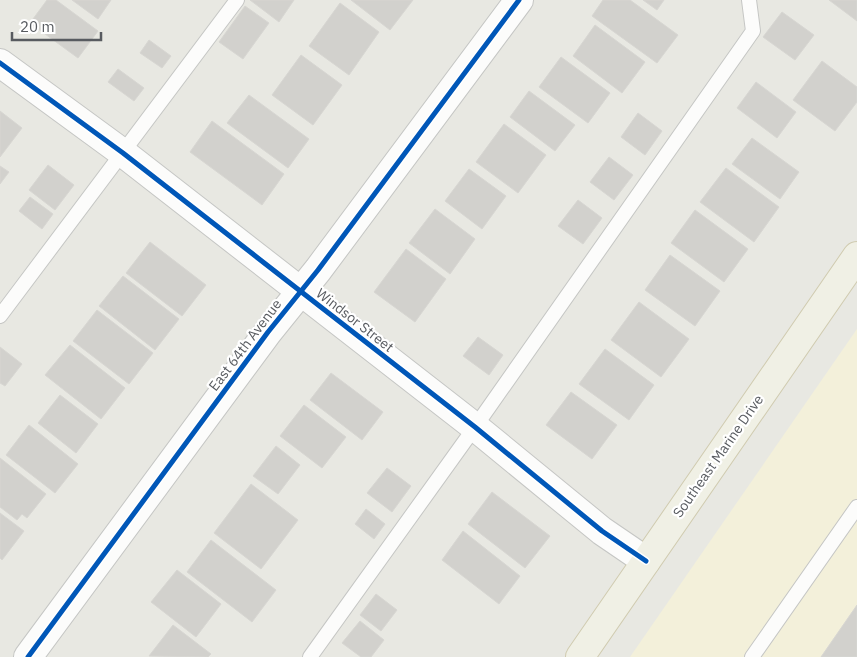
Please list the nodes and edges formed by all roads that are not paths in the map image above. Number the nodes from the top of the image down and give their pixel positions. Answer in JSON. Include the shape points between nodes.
{"nodes":[{"id":1,"x":237,"y":0,"type":"edge"},
{"id":2,"x":519,"y":0,"type":"edge"},
{"id":3,"x":749,"y":0,"type":"edge"},
{"id":4,"x":0,"y":63,"type":"edge"},
{"id":5,"x":122,"y":153,"type":"junction"},
{"id":6,"x":857,"y":256,"type":"edge"},
{"id":7,"x":300,"y":292,"type":"junction"},
{"id":8,"x":0,"y":316,"type":"edge"},
{"id":9,"x":474,"y":427,"type":"junction"},
{"id":10,"x":857,"y":507,"type":"edge"},
{"id":11,"x":646,"y":562,"type":"junction"},
{"id":12,"x":28,"y":657,"type":"edge"},
{"id":13,"x":310,"y":657,"type":"edge"},
{"id":14,"x":580,"y":657,"type":"edge"},
{"id":15,"x":752,"y":657,"type":"edge"}],
"edges":[{"from":1,"to":5,"type":"lane"},
{"from":2,"to":7,"type":"street","name":"East 64th Avenue"},
{"from":3,"to":9,"type":"lane","via":[[753,32]]},
{"from":4,"to":5,"type":"street","name":"Windsor Street"},
{"from":5,"to":7,"type":"street","name":"Windsor Street"},
{"from":5,"to":8,"type":"lane"},
{"from":6,"to":11,"type":"main road","name":"Southeast Marine Drive"},
{"from":7,"to":9,"type":"street","name":"Windsor Street"},
{"from":7,"to":12,"type":"street","name":"East 64th Avenue"},
{"from":9,"to":11,"type":"street","name":"Windsor Street","via":[[602,531]]},
{"from":9,"to":13,"type":"lane"},
{"from":10,"to":15,"type":"lane"},
{"from":11,"to":14,"type":"main road","name":"Southeast Marine Drive"}]}
